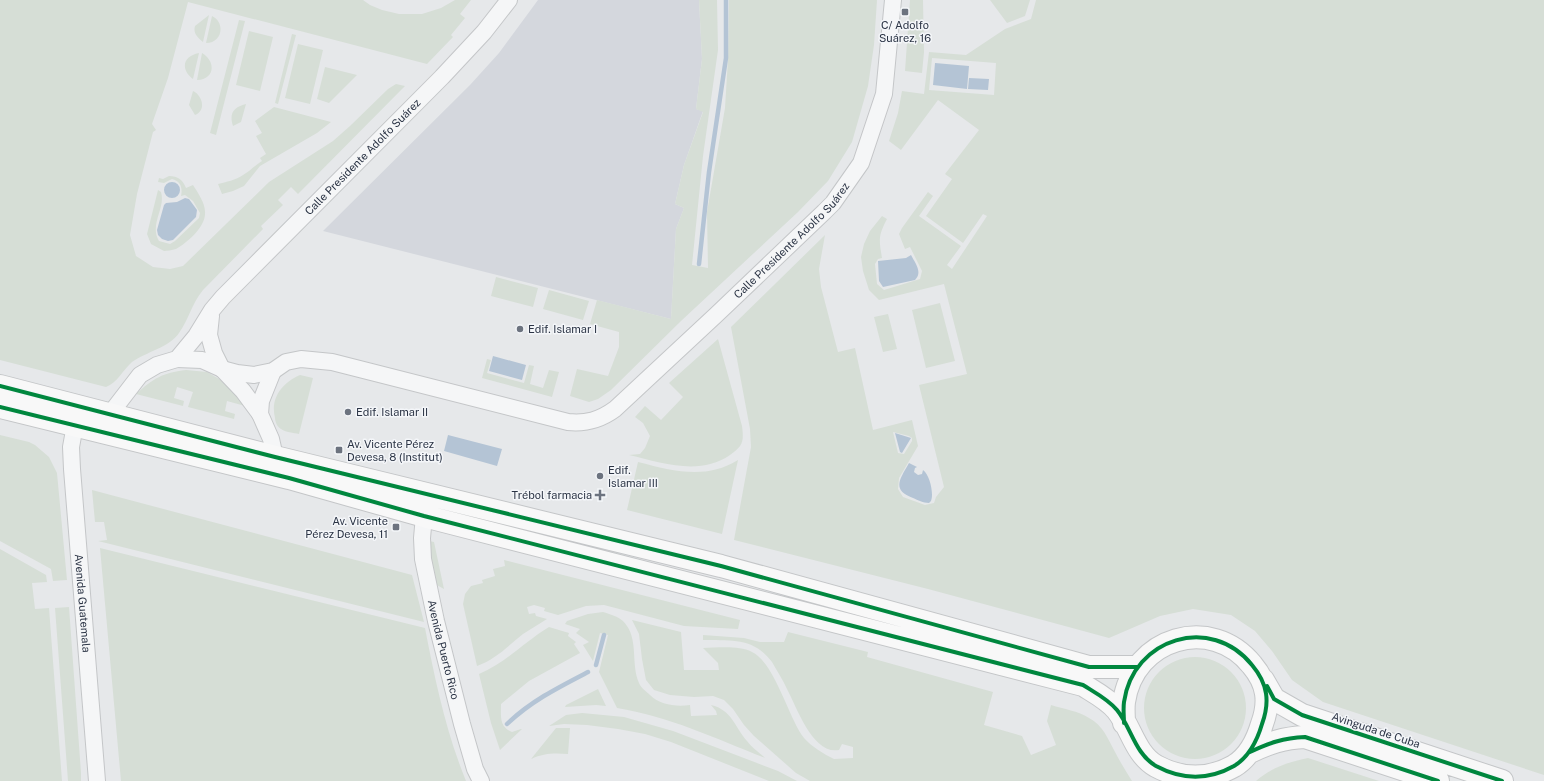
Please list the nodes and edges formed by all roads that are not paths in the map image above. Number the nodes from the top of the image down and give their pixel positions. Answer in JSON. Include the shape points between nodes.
{"nodes":[{"id":1,"x":509,"y":0,"type":"edge"},
{"id":2,"x":893,"y":0,"type":"edge"},
{"id":3,"x":212,"y":310,"type":"junction"},
{"id":4,"x":177,"y":359,"type":"junction"},
{"id":5,"x":222,"y":369,"type":"junction"},
{"id":6,"x":273,"y":371,"type":"junction"},
{"id":7,"x":0,"y":386,"type":"edge"},
{"id":8,"x":0,"y":407,"type":"edge"},
{"id":9,"x":110,"y":414,"type":"junction"},
{"id":10,"x":260,"y":414,"type":"junction"},
{"id":11,"x":75,"y":425,"type":"junction"},
{"id":12,"x":275,"y":457,"type":"junction"},
{"id":13,"x":424,"y":516,"type":"junction"},
{"id":14,"x":1137,"y":667,"type":"junction"},
{"id":15,"x":1259,"y":674,"type":"junction"},
{"id":16,"x":1124,"y":723,"type":"junction"},
{"id":17,"x":1250,"y":752,"type":"junction"},
{"id":18,"x":1157,"y":774,"type":"edge"},
{"id":19,"x":1193,"y":779,"type":"edge"},
{"id":20,"x":97,"y":781,"type":"edge"},
{"id":21,"x":481,"y":781,"type":"edge"},
{"id":22,"x":1438,"y":781,"type":"edge"},
{"id":23,"x":1502,"y":781,"type":"edge"}],
"edges":[{"from":1,"to":3,"type":"street","name":"Calle Presidente Adolfo Suárez","via":[[442,78],[223,296]]},
{"from":2,"to":6,"type":"street","name":"Calle Presidente Adolfo Suárez","via":[[884,94],[861,163],[833,203],[739,294],[606,416],[590,422],[568,422],[317,359],[286,362]]},
{"from":3,"to":4,"type":"street","name":"Calle Presidente Adolfo Suárez","via":[[196,336]]},
{"from":3,"to":5,"type":"street","via":[[209,335]]},
{"from":4,"to":5,"type":"street","via":[[202,360]]},
{"from":4,"to":9,"type":"street","via":[[157,365],[140,375]]},
{"from":5,"to":6,"type":"street","via":[[254,375]]},
{"from":5,"to":10,"type":"street"},
{"from":6,"to":10,"type":"street","via":[[261,401]]},
{"from":7,"to":9,"type":"main road"},
{"from":8,"to":11,"type":"main road"},
{"from":9,"to":12,"type":"main road"},
{"from":10,"to":12,"type":"street"},
{"from":11,"to":13,"type":"main road","via":[[289,478]]},
{"from":11,"to":20,"type":"street","name":"Avenida Guatemala","via":[[72,469]]},
{"from":12,"to":14,"type":"main road","via":[[721,566],[1089,667]]},
{"from":13,"to":16,"type":"main road","via":[[1083,685],[1107,700],[1117,710]]},
{"from":13,"to":21,"type":"street","name":"Avenida Puerto Rico","via":[[423,559],[436,621],[464,732]]},
{"from":14,"to":15,"type":"main road","via":[[1154,650],[1176,640],[1200,637],[1224,642],[1244,655]]},
{"from":14,"to":16,"type":"main road","via":[[1128,684],[1123,704]]},
{"from":15,"to":17,"type":"main road","via":[[1267,694],[1266,712]]},
{"from":15,"to":23,"type":"main road","name":"Avinguda de Cuba","via":[[1274,699],[1302,715]]},
{"from":16,"to":18,"type":"main road"},
{"from":17,"to":19,"type":"main road","via":[[1235,765],[1215,775]]},
{"from":17,"to":22,"type":"main road","via":[[1272,742],[1304,737]]},
{"from":18,"to":19,"type":"main road","via":[[1171,773]]}]}
